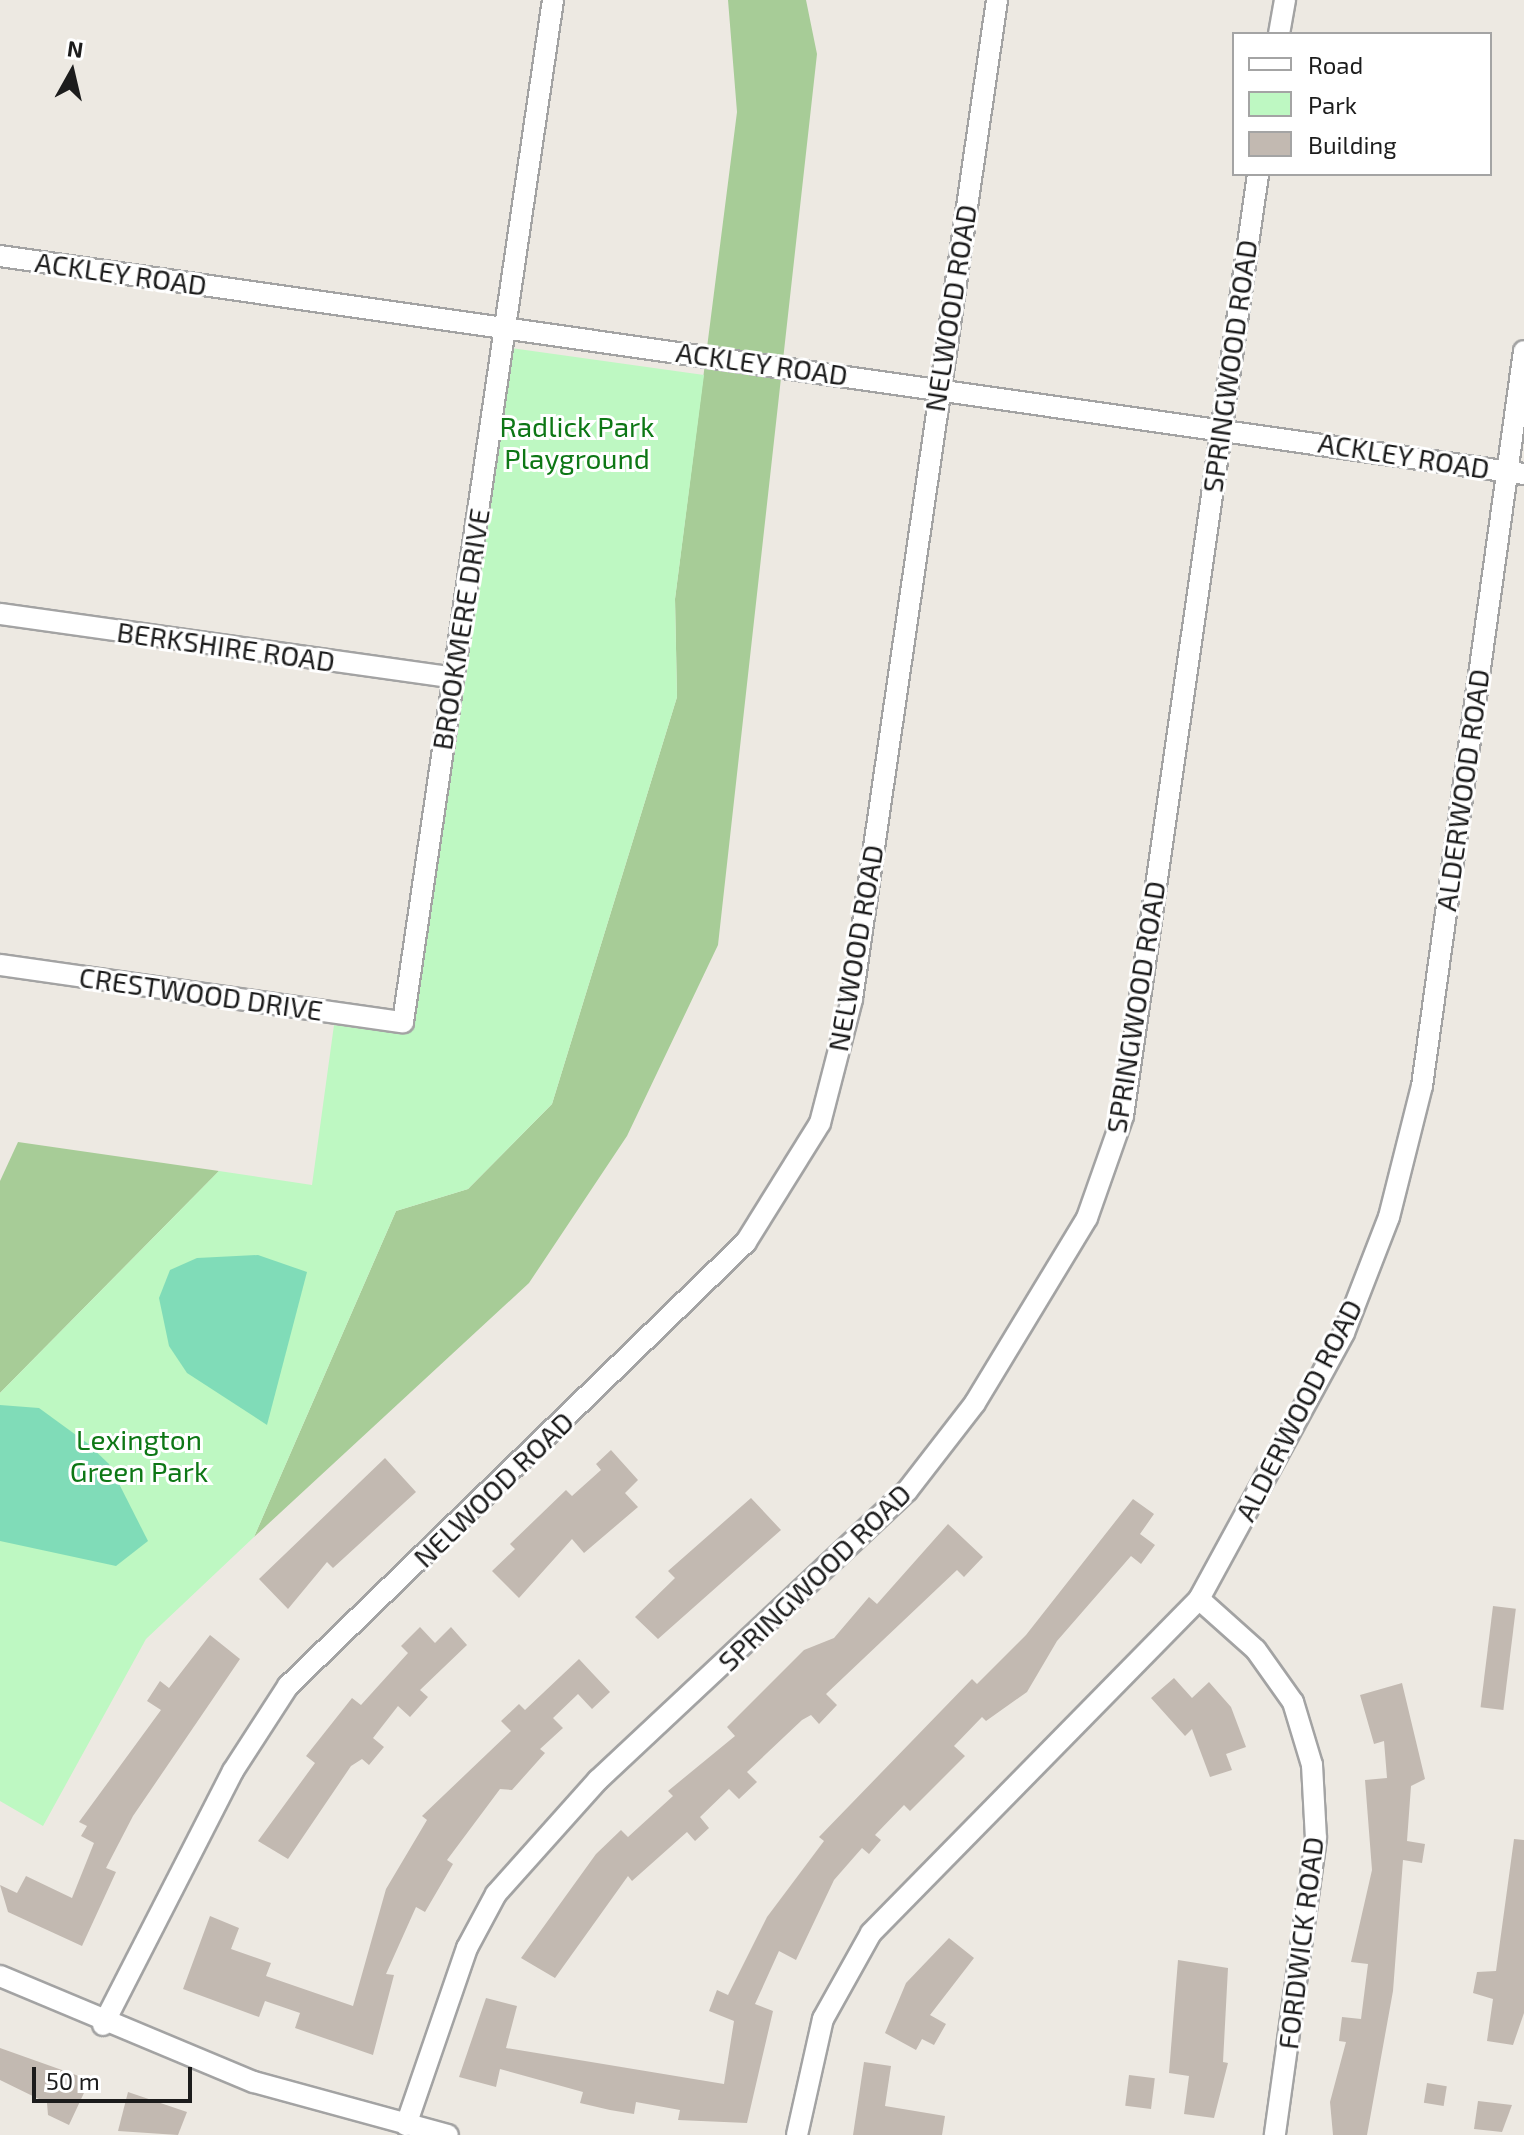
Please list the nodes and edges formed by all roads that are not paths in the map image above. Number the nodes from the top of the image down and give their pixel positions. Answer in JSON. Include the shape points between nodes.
{"nodes":[{"id":1,"x":553,"y":0,"type":"edge"},
{"id":2,"x":997,"y":0,"type":"edge"},
{"id":3,"x":1285,"y":0,"type":"edge"},
{"id":4,"x":1279,"y":32,"type":"edge"},
{"id":5,"x":1258,"y":176,"type":"edge"},
{"id":6,"x":0,"y":256,"type":"edge"},
{"id":7,"x":507,"y":327,"type":"junction"},
{"id":8,"x":1524,"y":351,"type":"edge"},
{"id":9,"x":938,"y":388,"type":"junction"},
{"id":10,"x":1220,"y":427,"type":"junction"},
{"id":11,"x":1514,"y":472,"type":"edge"},
{"id":12,"x":0,"y":614,"type":"edge"},
{"id":13,"x":451,"y":677,"type":"junction"},
{"id":14,"x":0,"y":965,"type":"edge"},
{"id":15,"x":403,"y":1022,"type":"joint"},
{"id":16,"x":1199,"y":1599,"type":"junction"},
{"id":17,"x":0,"y":1976,"type":"edge"},
{"id":18,"x":103,"y":2025,"type":"junction"},
{"id":19,"x":406,"y":2125,"type":"junction"},
{"id":20,"x":448,"y":2135,"type":"edge"},
{"id":21,"x":797,"y":2135,"type":"edge"},
{"id":22,"x":1275,"y":2135,"type":"edge"}],
"edges":[{"from":1,"to":7,"type":"street","name":"BROOKMERE DRIVE"},
{"from":2,"to":9,"type":"street","name":"NELWOOD ROAD"},
{"from":3,"to":4,"type":"street"},
{"from":5,"to":10,"type":"street","name":"SPRINGWOOD ROAD"},
{"from":6,"to":7,"type":"street","name":"ACKLEY ROAD"},
{"from":7,"to":9,"type":"street","name":"ACKLEY ROAD"},
{"from":7,"to":13,"type":"street","name":"BROOKMERE DRIVE"},
{"from":8,"to":11,"type":"street","name":"ALDERWOOD ROAD"},
{"from":9,"to":10,"type":"street","name":"ACKLEY ROAD"},
{"from":9,"to":18,"type":"street","name":"NELWOOD ROAD","via":[[852,999],[820,1123],[746,1242],[288,1686],[233,1771]]},
{"from":10,"to":11,"type":"street","name":"ACKLEY ROAD"},
{"from":10,"to":19,"type":"street","name":"SPRINGWOOD ROAD","via":[[1123,1116],[1087,1218],[983,1390],[907,1491],[598,1780],[496,1894],[467,1948]]},
{"from":11,"to":16,"type":"street","name":"ALDERWOOD ROAD","via":[[1422,1086],[1389,1217],[1344,1333]]},
{"from":12,"to":13,"type":"street","name":"BERKSHIRE ROAD"},
{"from":13,"to":15,"type":"street","name":"BROOKMERE DRIVE"},
{"from":14,"to":15,"type":"street","name":"CRESTWOOD DRIVE"},
{"from":16,"to":21,"type":"street","name":"ALDERWOOD ROAD","via":[[871,1933],[823,2019]]},
{"from":16,"to":22,"type":"street","name":"FORDWICK ROAD","via":[[1256,1650],[1293,1702],[1312,1765],[1316,1838]]},
{"from":17,"to":18,"type":"street"},
{"from":18,"to":19,"type":"street","via":[[254,2082]]},
{"from":19,"to":20,"type":"street"}]}
